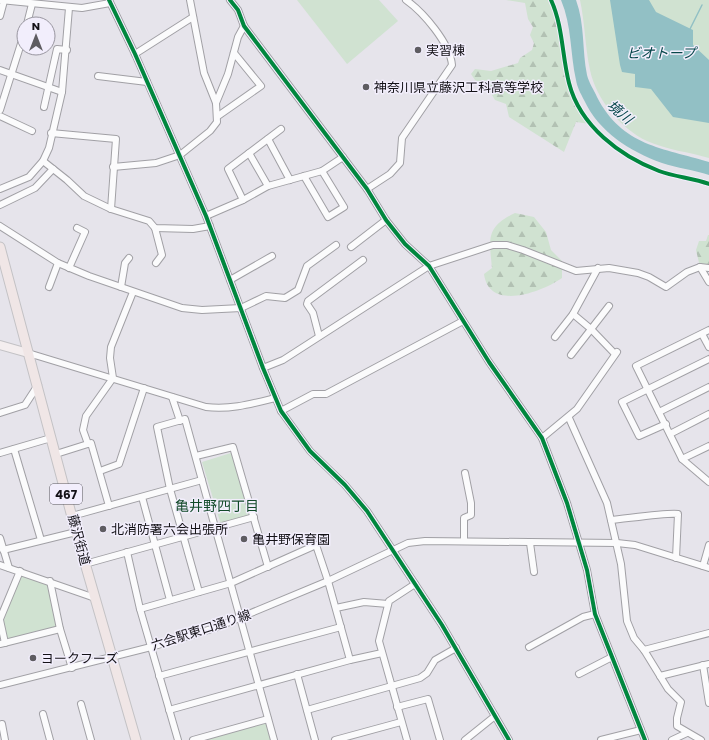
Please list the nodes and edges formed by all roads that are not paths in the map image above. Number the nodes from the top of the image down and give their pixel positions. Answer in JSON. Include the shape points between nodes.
{"nodes":[{"id":1,"x":57,"y":0,"type":"edge"},
{"id":2,"x":190,"y":0,"type":"edge"},
{"id":3,"x":230,"y":0,"type":"edge"},
{"id":4,"x":406,"y":0,"type":"edge"},
{"id":5,"x":2,"y":1,"type":"edge"},
{"id":6,"x":110,"y":1,"type":"edge"},
{"id":7,"x":32,"y":4,"type":"junction"},
{"id":8,"x":60,"y":7,"type":"junction"},
{"id":9,"x":69,"y":8,"type":"junction"},
{"id":10,"x":0,"y":16,"type":"edge"},
{"id":11,"x":28,"y":16,"type":"edge"},
{"id":12,"x":193,"y":17,"type":"junction"},
{"id":13,"x":244,"y":26,"type":"junction"},
{"id":14,"x":67,"y":50,"type":"junction"},
{"id":15,"x":234,"y":53,"type":"junction"},
{"id":16,"x":135,"y":54,"type":"junction"},
{"id":17,"x":18,"y":56,"type":"edge"},
{"id":18,"x":0,"y":70,"type":"edge"},
{"id":19,"x":12,"y":75,"type":"junction"},
{"id":20,"x":98,"y":76,"type":"dead end"},
{"id":21,"x":147,"y":82,"type":"junction"},
{"id":22,"x":48,"y":87,"type":"junction"},
{"id":23,"x":62,"y":92,"type":"junction"},
{"id":24,"x":216,"y":102,"type":"junction"},
{"id":25,"x":44,"y":107,"type":"dead end"},
{"id":26,"x":0,"y":110,"type":"edge"},
{"id":27,"x":0,"y":116,"type":"edge"},
{"id":28,"x":218,"y":116,"type":"junction"},
{"id":29,"x":282,"y":129,"type":"dead end"},
{"id":30,"x":32,"y":131,"type":"dead end"},
{"id":31,"x":51,"y":133,"type":"junction"},
{"id":32,"x":268,"y":139,"type":"junction"},
{"id":33,"x":249,"y":153,"type":"junction"},
{"id":34,"x":180,"y":155,"type":"junction"},
{"id":35,"x":343,"y":157,"type":"junction"},
{"id":36,"x":43,"y":161,"type":"junction"},
{"id":37,"x":113,"y":167,"type":"junction"},
{"id":38,"x":53,"y":169,"type":"junction"},
{"id":39,"x":322,"y":171,"type":"junction"},
{"id":40,"x":304,"y":176,"type":"junction"},
{"id":41,"x":290,"y":180,"type":"junction"},
{"id":42,"x":268,"y":186,"type":"junction"},
{"id":43,"x":0,"y":189,"type":"edge"},
{"id":44,"x":366,"y":190,"type":"junction"},
{"id":45,"x":243,"y":200,"type":"junction"},
{"id":46,"x":0,"y":205,"type":"edge"},
{"id":47,"x":111,"y":210,"type":"junction"},
{"id":48,"x":206,"y":216,"type":"junction"},
{"id":49,"x":386,"y":220,"type":"junction"},
{"id":50,"x":0,"y":226,"type":"edge"},
{"id":51,"x":210,"y":226,"type":"junction"},
{"id":52,"x":77,"y":228,"type":"dead end"},
{"id":53,"x":155,"y":228,"type":"junction"},
{"id":54,"x":336,"y":245,"type":"dead end"},
{"id":55,"x":0,"y":247,"type":"edge"},
{"id":56,"x":351,"y":247,"type":"dead end"},
{"id":57,"x":272,"y":256,"type":"dead end"},
{"id":58,"x":129,"y":258,"type":"dead end"},
{"id":59,"x":364,"y":260,"type":"dead end"},
{"id":60,"x":58,"y":263,"type":"junction"},
{"id":61,"x":156,"y":264,"type":"dead end"},
{"id":62,"x":429,"y":266,"type":"junction"},
{"id":63,"x":700,"y":267,"type":"junction"},
{"id":64,"x":69,"y":268,"type":"junction"},
{"id":65,"x":598,"y":268,"type":"junction"},
{"id":66,"x":709,"y":268,"type":"edge"},
{"id":67,"x":230,"y":280,"type":"junction"},
{"id":68,"x":709,"y":282,"type":"edge"},
{"id":69,"x":49,"y":287,"type":"dead end"},
{"id":70,"x":121,"y":288,"type":"junction"},
{"id":71,"x":133,"y":292,"type":"junction"},
{"id":72,"x":609,"y":306,"type":"dead end"},
{"id":73,"x":240,"y":308,"type":"junction"},
{"id":74,"x":573,"y":314,"type":"junction"},
{"id":75,"x":463,"y":321,"type":"junction"},
{"id":76,"x":592,"y":329,"type":"junction"},
{"id":77,"x":709,"y":330,"type":"edge"},
{"id":78,"x":702,"y":334,"type":"junction"},
{"id":79,"x":319,"y":336,"type":"junction"},
{"id":80,"x":555,"y":337,"type":"dead end"},
{"id":81,"x":0,"y":345,"type":"edge"},
{"id":82,"x":709,"y":347,"type":"edge"},
{"id":83,"x":28,"y":352,"type":"junction"},
{"id":84,"x":571,"y":355,"type":"dead end"},
{"id":85,"x":709,"y":359,"type":"edge"},
{"id":86,"x":263,"y":368,"type":"junction"},
{"id":87,"x":113,"y":378,"type":"junction"},
{"id":88,"x":38,"y":385,"type":"junction"},
{"id":89,"x":709,"y":387,"type":"edge"},
{"id":90,"x":144,"y":388,"type":"junction"},
{"id":91,"x":648,"y":389,"type":"junction"},
{"id":92,"x":172,"y":397,"type":"junction"},
{"id":93,"x":274,"y":398,"type":"junction"},
{"id":94,"x":281,"y":411,"type":"junction"},
{"id":95,"x":659,"y":412,"type":"junction"},
{"id":96,"x":0,"y":413,"type":"edge"},
{"id":97,"x":709,"y":414,"type":"edge"},
{"id":98,"x":569,"y":418,"type":"junction"},
{"id":99,"x":180,"y":421,"type":"junction"},
{"id":100,"x":666,"y":424,"type":"junction"},
{"id":101,"x":670,"y":434,"type":"junction"},
{"id":102,"x":51,"y":438,"type":"junction"},
{"id":103,"x":542,"y":438,"type":"junction"},
{"id":104,"x":88,"y":444,"type":"junction"},
{"id":105,"x":709,"y":446,"type":"edge"},
{"id":106,"x":14,"y":449,"type":"junction"},
{"id":107,"x":0,"y":453,"type":"edge"},
{"id":108,"x":56,"y":454,"type":"junction"},
{"id":109,"x":196,"y":456,"type":"junction"},
{"id":110,"x":682,"y":459,"type":"junction"},
{"id":111,"x":100,"y":471,"type":"junction"},
{"id":112,"x":465,"y":473,"type":"dead end"},
{"id":113,"x":202,"y":480,"type":"junction"},
{"id":114,"x":709,"y":482,"type":"edge"},
{"id":115,"x":170,"y":489,"type":"junction"},
{"id":116,"x":142,"y":497,"type":"junction"},
{"id":117,"x":109,"y":506,"type":"junction"},
{"id":118,"x":72,"y":516,"type":"junction"},
{"id":119,"x":254,"y":517,"type":"junction"},
{"id":120,"x":611,"y":520,"type":"junction"},
{"id":121,"x":216,"y":528,"type":"junction"},
{"id":122,"x":76,"y":532,"type":"junction"},
{"id":123,"x":184,"y":537,"type":"junction"},
{"id":124,"x":0,"y":538,"type":"edge"},
{"id":125,"x":40,"y":540,"type":"junction"},
{"id":126,"x":577,"y":541,"type":"junction"},
{"id":127,"x":464,"y":542,"type":"junction"},
{"id":128,"x":530,"y":543,"type":"junction"},
{"id":129,"x":617,"y":543,"type":"junction"},
{"id":130,"x":154,"y":545,"type":"junction"},
{"id":131,"x":709,"y":545,"type":"edge"},
{"id":132,"x":3,"y":550,"type":"junction"},
{"id":133,"x":393,"y":550,"type":"junction"},
{"id":134,"x":127,"y":552,"type":"junction"},
{"id":135,"x":676,"y":558,"type":"junction"},
{"id":136,"x":85,"y":564,"type":"junction"},
{"id":137,"x":0,"y":565,"type":"edge"},
{"id":138,"x":268,"y":566,"type":"junction"},
{"id":139,"x":706,"y":567,"type":"edge"},
{"id":140,"x":9,"y":568,"type":"junction"},
{"id":141,"x":20,"y":572,"type":"junction"},
{"id":142,"x":534,"y":572,"type":"dead end"},
{"id":143,"x":50,"y":581,"type":"junction"},
{"id":144,"x":328,"y":581,"type":"junction"},
{"id":145,"x":231,"y":583,"type":"junction"},
{"id":146,"x":415,"y":584,"type":"junction"},
{"id":147,"x":199,"y":592,"type":"junction"},
{"id":148,"x":95,"y":598,"type":"junction"},
{"id":149,"x":170,"y":600,"type":"junction"},
{"id":150,"x":388,"y":604,"type":"junction"},
{"id":151,"x":336,"y":608,"type":"junction"},
{"id":152,"x":140,"y":609,"type":"junction"},
{"id":153,"x":595,"y":614,"type":"junction"},
{"id":154,"x":241,"y":619,"type":"junction"},
{"id":155,"x":0,"y":620,"type":"edge"},
{"id":156,"x":341,"y":627,"type":"junction"},
{"id":157,"x":60,"y":629,"type":"junction"},
{"id":158,"x":709,"y":633,"type":"edge"},
{"id":159,"x":2,"y":643,"type":"edge"},
{"id":160,"x":151,"y":647,"type":"junction"},
{"id":161,"x":529,"y":647,"type":"dead end"},
{"id":162,"x":456,"y":648,"type":"junction"},
{"id":163,"x":644,"y":650,"type":"junction"},
{"id":164,"x":250,"y":651,"type":"junction"},
{"id":165,"x":382,"y":653,"type":"junction"},
{"id":166,"x":612,"y":657,"type":"junction"},
{"id":167,"x":113,"y":658,"type":"junction"},
{"id":168,"x":350,"y":660,"type":"junction"},
{"id":169,"x":706,"y":665,"type":"edge"},
{"id":170,"x":72,"y":668,"type":"junction"},
{"id":171,"x":297,"y":674,"type":"junction"},
{"id":172,"x":579,"y":674,"type":"dead end"},
{"id":173,"x":159,"y":676,"type":"junction"},
{"id":174,"x":660,"y":676,"type":"junction"},
{"id":175,"x":0,"y":685,"type":"edge"},
{"id":176,"x":259,"y":685,"type":"junction"},
{"id":177,"x":391,"y":686,"type":"junction"},
{"id":178,"x":709,"y":703,"type":"edge"},
{"id":179,"x":81,"y":704,"type":"dead end"},
{"id":180,"x":397,"y":707,"type":"junction"},
{"id":181,"x":169,"y":710,"type":"junction"},
{"id":182,"x":307,"y":710,"type":"junction"},
{"id":183,"x":43,"y":714,"type":"dead end"},
{"id":184,"x":495,"y":716,"type":"junction"},
{"id":185,"x":268,"y":719,"type":"junction"},
{"id":186,"x":401,"y":722,"type":"junction"},
{"id":187,"x":2,"y":724,"type":"dead end"},
{"id":188,"x":641,"y":730,"type":"junction"},
{"id":189,"x":688,"y":734,"type":"junction"},
{"id":190,"x":134,"y":739,"type":"edge"},
{"id":191,"x":5,"y":740,"type":"edge"},
{"id":192,"x":50,"y":740,"type":"edge"},
{"id":193,"x":91,"y":740,"type":"edge"},
{"id":194,"x":178,"y":740,"type":"edge"},
{"id":195,"x":193,"y":740,"type":"edge"},
{"id":196,"x":274,"y":740,"type":"edge"},
{"id":197,"x":315,"y":740,"type":"edge"},
{"id":198,"x":335,"y":740,"type":"edge"},
{"id":199,"x":407,"y":740,"type":"edge"},
{"id":200,"x":440,"y":740,"type":"edge"},
{"id":201,"x":465,"y":740,"type":"edge"},
{"id":202,"x":509,"y":740,"type":"edge"},
{"id":203,"x":601,"y":740,"type":"edge"},
{"id":204,"x":645,"y":740,"type":"edge"},
{"id":205,"x":672,"y":740,"type":"edge"},
{"id":206,"x":701,"y":740,"type":"edge"}],
"edges":[{"from":1,"to":8,"type":"street"},
{"from":2,"to":12,"type":"street"},
{"from":3,"to":13,"type":"street","via":[[238,10]]},
{"from":4,"to":44,"type":"street","via":[[433,25],[450,56],[452,65],[402,138],[400,163],[390,174]]},
{"from":5,"to":7,"type":"street"},
{"from":5,"to":10,"type":"street"},
{"from":6,"to":9,"type":"street","via":[[82,8]]},
{"from":6,"to":16,"type":"street"},
{"from":7,"to":8,"type":"street"},
{"from":7,"to":11,"type":"street"},
{"from":8,"to":9,"type":"street"},
{"from":9,"to":14,"type":"street"},
{"from":12,"to":16,"type":"street"},
{"from":12,"to":24,"type":"street","via":[[204,73]]},
{"from":13,"to":15,"type":"street","via":[[238,36]]},
{"from":13,"to":35,"type":"street"},
{"from":14,"to":22,"type":"street","via":[[57,49]]},
{"from":14,"to":23,"type":"street"},
{"from":15,"to":24,"type":"street"},
{"from":15,"to":28,"type":"street","via":[[261,86]]},
{"from":16,"to":21,"type":"street"},
{"from":17,"to":19,"type":"street"},
{"from":18,"to":19,"type":"street"},
{"from":19,"to":22,"type":"street"},
{"from":19,"to":26,"type":"street"},
{"from":20,"to":21,"type":"street"},
{"from":21,"to":34,"type":"street"},
{"from":22,"to":23,"type":"street"},
{"from":22,"to":25,"type":"street"},
{"from":23,"to":31,"type":"street"},
{"from":24,"to":28,"type":"street"},
{"from":27,"to":30,"type":"street"},
{"from":28,"to":34,"type":"street","via":[[215,126]]},
{"from":29,"to":32,"type":"street"},
{"from":31,"to":36,"type":"street","via":[[49,148]]},
{"from":31,"to":37,"type":"street","via":[[116,138]]},
{"from":32,"to":33,"type":"street"},
{"from":32,"to":41,"type":"street"},
{"from":33,"to":42,"type":"street"},
{"from":33,"to":45,"type":"street","via":[[228,169]]},
{"from":34,"to":37,"type":"street","via":[[156,163]]},
{"from":34,"to":48,"type":"street"},
{"from":35,"to":39,"type":"street"},
{"from":35,"to":44,"type":"street"},
{"from":36,"to":38,"type":"street"},
{"from":36,"to":43,"type":"street","via":[[29,177]]},
{"from":37,"to":47,"type":"street"},
{"from":38,"to":46,"type":"street","via":[[35,188]]},
{"from":38,"to":47,"type":"street","via":[[84,196]]},
{"from":39,"to":40,"type":"street"},
{"from":39,"to":40,"type":"street","via":[[344,207],[328,217]]},
{"from":40,"to":41,"type":"street"},
{"from":41,"to":42,"type":"street"},
{"from":42,"to":45,"type":"street"},
{"from":44,"to":49,"type":"street"},
{"from":45,"to":48,"type":"street"},
{"from":47,"to":53,"type":"street","via":[[149,221]]},
{"from":48,"to":51,"type":"street"},
{"from":49,"to":56,"type":"street"},
{"from":49,"to":62,"type":"street","via":[[405,244]]},
{"from":50,"to":60,"type":"street"},
{"from":51,"to":53,"type":"street","via":[[193,229]]},
{"from":51,"to":67,"type":"street"},
{"from":52,"to":64,"type":"street","via":[[85,232]]},
{"from":53,"to":61,"type":"street","via":[[162,255]]},
{"from":54,"to":73,"type":"street","via":[[307,266],[298,290],[285,298],[266,296]]},
{"from":55,"to":83,"type":"highway","name":"藤沢街道","number":"467"},
{"from":57,"to":67,"type":"street"},
{"from":58,"to":70,"type":"street","via":[[125,263]]},
{"from":59,"to":79,"type":"street","via":[[308,301]]},
{"from":60,"to":64,"type":"street"},
{"from":60,"to":69,"type":"street"},
{"from":62,"to":65,"type":"street","via":[[493,245],[507,245],[576,271]]},
{"from":62,"to":75,"type":"street"},
{"from":62,"to":79,"type":"street"},
{"from":63,"to":65,"type":"street","via":[[687,272],[666,287],[638,273]]},
{"from":63,"to":66,"type":"street"},
{"from":63,"to":68,"type":"street"},
{"from":64,"to":70,"type":"street"},
{"from":65,"to":74,"type":"street"},
{"from":67,"to":73,"type":"street"},
{"from":70,"to":71,"type":"street"},
{"from":71,"to":73,"type":"street","via":[[182,308]]},
{"from":71,"to":87,"type":"street","via":[[111,347]]},
{"from":72,"to":76,"type":"street"},
{"from":73,"to":86,"type":"street"},
{"from":74,"to":76,"type":"street"},
{"from":74,"to":80,"type":"street"},
{"from":75,"to":94,"type":"street","via":[[326,394],[313,394]]},
{"from":75,"to":103,"type":"street"},
{"from":76,"to":84,"type":"street"},
{"from":76,"to":98,"type":"street","via":[[616,353]]},
{"from":77,"to":78,"type":"street"},
{"from":78,"to":82,"type":"street"},
{"from":78,"to":91,"type":"street","via":[[636,366]]},
{"from":79,"to":86,"type":"street","via":[[283,360]]},
{"from":81,"to":83,"type":"main road"},
{"from":83,"to":87,"type":"street"},
{"from":83,"to":88,"type":"highway","name":"藤沢街道","number":"467"},
{"from":85,"to":91,"type":"street"},
{"from":86,"to":93,"type":"street"},
{"from":87,"to":90,"type":"street"},
{"from":87,"to":104,"type":"street","via":[[86,416],[83,430]]},
{"from":88,"to":96,"type":"street","via":[[25,405]]},
{"from":88,"to":102,"type":"highway","name":"藤沢街道","number":"467"},
{"from":89,"to":95,"type":"street"},
{"from":90,"to":92,"type":"street"},
{"from":90,"to":111,"type":"street","via":[[119,464]]},
{"from":91,"to":95,"type":"street"},
{"from":91,"to":100,"type":"street","via":[[622,402],[640,436]]},
{"from":92,"to":93,"type":"street","via":[[224,409]]},
{"from":92,"to":99,"type":"street"},
{"from":93,"to":94,"type":"street"},
{"from":94,"to":133,"type":"street","via":[[310,450],[367,511]]},
{"from":95,"to":100,"type":"street"},
{"from":97,"to":101,"type":"street"},
{"from":98,"to":103,"type":"street"},
{"from":98,"to":120,"type":"street","via":[[607,503]]},
{"from":99,"to":109,"type":"street","via":[[185,419]]},
{"from":99,"to":115,"type":"street","via":[[157,427]]},
{"from":100,"to":101,"type":"street"},
{"from":101,"to":110,"type":"street"},
{"from":102,"to":106,"type":"street"},
{"from":102,"to":108,"type":"highway","name":"藤沢街道","number":"467"},
{"from":103,"to":126,"type":"street","via":[[567,503]]},
{"from":104,"to":108,"type":"street"},
{"from":104,"to":111,"type":"street","via":[[91,442]]},
{"from":105,"to":110,"type":"street"},
{"from":106,"to":107,"type":"street"},
{"from":106,"to":125,"type":"street"},
{"from":108,"to":118,"type":"highway","name":"藤沢街道","number":"467"},
{"from":109,"to":113,"type":"street"},
{"from":109,"to":119,"type":"street","via":[[233,447]]},
{"from":110,"to":114,"type":"street"},
{"from":111,"to":117,"type":"street"},
{"from":112,"to":127,"type":"street","via":[[471,515],[464,518]]},
{"from":113,"to":115,"type":"street"},
{"from":113,"to":121,"type":"street"},
{"from":115,"to":116,"type":"street"},
{"from":115,"to":123,"type":"street"},
{"from":116,"to":117,"type":"street"},
{"from":116,"to":130,"type":"street"},
{"from":117,"to":118,"type":"street"},
{"from":118,"to":122,"type":"highway","name":"藤沢街道","number":"467"},
{"from":119,"to":121,"type":"street"},
{"from":119,"to":138,"type":"street"},
{"from":120,"to":129,"type":"street"},
{"from":120,"to":135,"type":"street","via":[[672,512],[678,514]]},
{"from":121,"to":123,"type":"street"},
{"from":121,"to":145,"type":"street"},
{"from":122,"to":125,"type":"street"},
{"from":122,"to":136,"type":"highway","name":"藤沢街道","number":"467"},
{"from":123,"to":130,"type":"street"},
{"from":123,"to":147,"type":"street"},
{"from":124,"to":132,"type":"street"},
{"from":125,"to":132,"type":"street"},
{"from":126,"to":128,"type":"street","name":"六会駅東口通り線"},
{"from":126,"to":129,"type":"street","name":"六会駅東口通り線"},
{"from":126,"to":153,"type":"street","via":[[587,570]]},
{"from":127,"to":128,"type":"street","name":"六会駅東口通り線"},
{"from":127,"to":133,"type":"street","name":"六会駅東口通り線","via":[[408,542]]},
{"from":128,"to":142,"type":"street"},
{"from":129,"to":135,"type":"street","name":"六会駅東口通り線","via":[[634,545]]},
{"from":129,"to":163,"type":"street","via":[[627,621],[634,638]]},
{"from":130,"to":134,"type":"street"},
{"from":130,"to":149,"type":"street"},
{"from":131,"to":139,"type":"street"},
{"from":132,"to":140,"type":"street"},
{"from":133,"to":144,"type":"street","name":"六会駅東口通り線"},
{"from":133,"to":146,"type":"street"},
{"from":134,"to":136,"type":"street"},
{"from":134,"to":152,"type":"street"},
{"from":135,"to":139,"type":"street","name":"六会駅東口通り線"},
{"from":136,"to":148,"type":"highway","name":"藤沢街道","number":"467"},
{"from":137,"to":140,"type":"street"},
{"from":138,"to":144,"type":"street","via":[[316,545]]},
{"from":138,"to":145,"type":"street"},
{"from":140,"to":141,"type":"street"},
{"from":141,"to":143,"type":"street"},
{"from":141,"to":155,"type":"street"},
{"from":143,"to":148,"type":"street"},
{"from":143,"to":157,"type":"street"},
{"from":144,"to":151,"type":"street"},
{"from":144,"to":154,"type":"street","name":"六会駅東口通り線"},
{"from":145,"to":147,"type":"street"},
{"from":145,"to":154,"type":"street"},
{"from":146,"to":150,"type":"street"},
{"from":146,"to":162,"type":"street"},
{"from":147,"to":149,"type":"street"},
{"from":148,"to":167,"type":"highway","name":"藤沢街道","number":"467"},
{"from":149,"to":152,"type":"street"},
{"from":150,"to":151,"type":"street","via":[[364,602]]},
{"from":150,"to":165,"type":"street","via":[[379,641]]},
{"from":151,"to":156,"type":"street"},
{"from":152,"to":160,"type":"street"},
{"from":153,"to":161,"type":"street","via":[[583,617]]},
{"from":153,"to":166,"type":"street"},
{"from":154,"to":160,"type":"street","name":"六会駅東口通り線"},
{"from":154,"to":164,"type":"street"},
{"from":155,"to":159,"type":"street"},
{"from":156,"to":164,"type":"street"},
{"from":156,"to":168,"type":"street"},
{"from":157,"to":159,"type":"street"},
{"from":157,"to":170,"type":"street"},
{"from":158,"to":163,"type":"street"},
{"from":160,"to":167,"type":"street","name":"六会駅東口通り線"},
{"from":160,"to":173,"type":"street"},
{"from":162,"to":177,"type":"street","via":[[435,660],[424,676]]},
{"from":162,"to":184,"type":"street"},
{"from":163,"to":174,"type":"street"},
{"from":164,"to":173,"type":"street"},
{"from":164,"to":176,"type":"street"},
{"from":165,"to":168,"type":"street"},
{"from":165,"to":177,"type":"street"},
{"from":166,"to":172,"type":"street"},
{"from":166,"to":188,"type":"street"},
{"from":167,"to":170,"type":"street","name":"六会駅東口通り線"},
{"from":167,"to":190,"type":"highway","name":"藤沢街道","number":"467"},
{"from":168,"to":171,"type":"street"},
{"from":169,"to":174,"type":"street"},
{"from":169,"to":178,"type":"street"},
{"from":170,"to":175,"type":"street","name":"六会駅東口通り線"},
{"from":171,"to":176,"type":"street"},
{"from":171,"to":182,"type":"street"},
{"from":173,"to":181,"type":"street"},
{"from":174,"to":189,"type":"street","via":[[681,702],[677,726]]},
{"from":176,"to":181,"type":"street"},
{"from":176,"to":185,"type":"street"},
{"from":177,"to":180,"type":"street"},
{"from":177,"to":182,"type":"street"},
{"from":179,"to":193,"type":"street"},
{"from":180,"to":186,"type":"street"},
{"from":180,"to":200,"type":"street","via":[[428,699]]},
{"from":181,"to":194,"type":"street"},
{"from":182,"to":197,"type":"street"},
{"from":183,"to":192,"type":"street"},
{"from":184,"to":201,"type":"street"},
{"from":184,"to":202,"type":"street"},
{"from":185,"to":195,"type":"street"},
{"from":185,"to":196,"type":"street"},
{"from":186,"to":198,"type":"street"},
{"from":186,"to":199,"type":"street"},
{"from":187,"to":191,"type":"street"},
{"from":188,"to":203,"type":"street"},
{"from":188,"to":204,"type":"street"},
{"from":189,"to":205,"type":"street"},
{"from":189,"to":206,"type":"street"}]}
